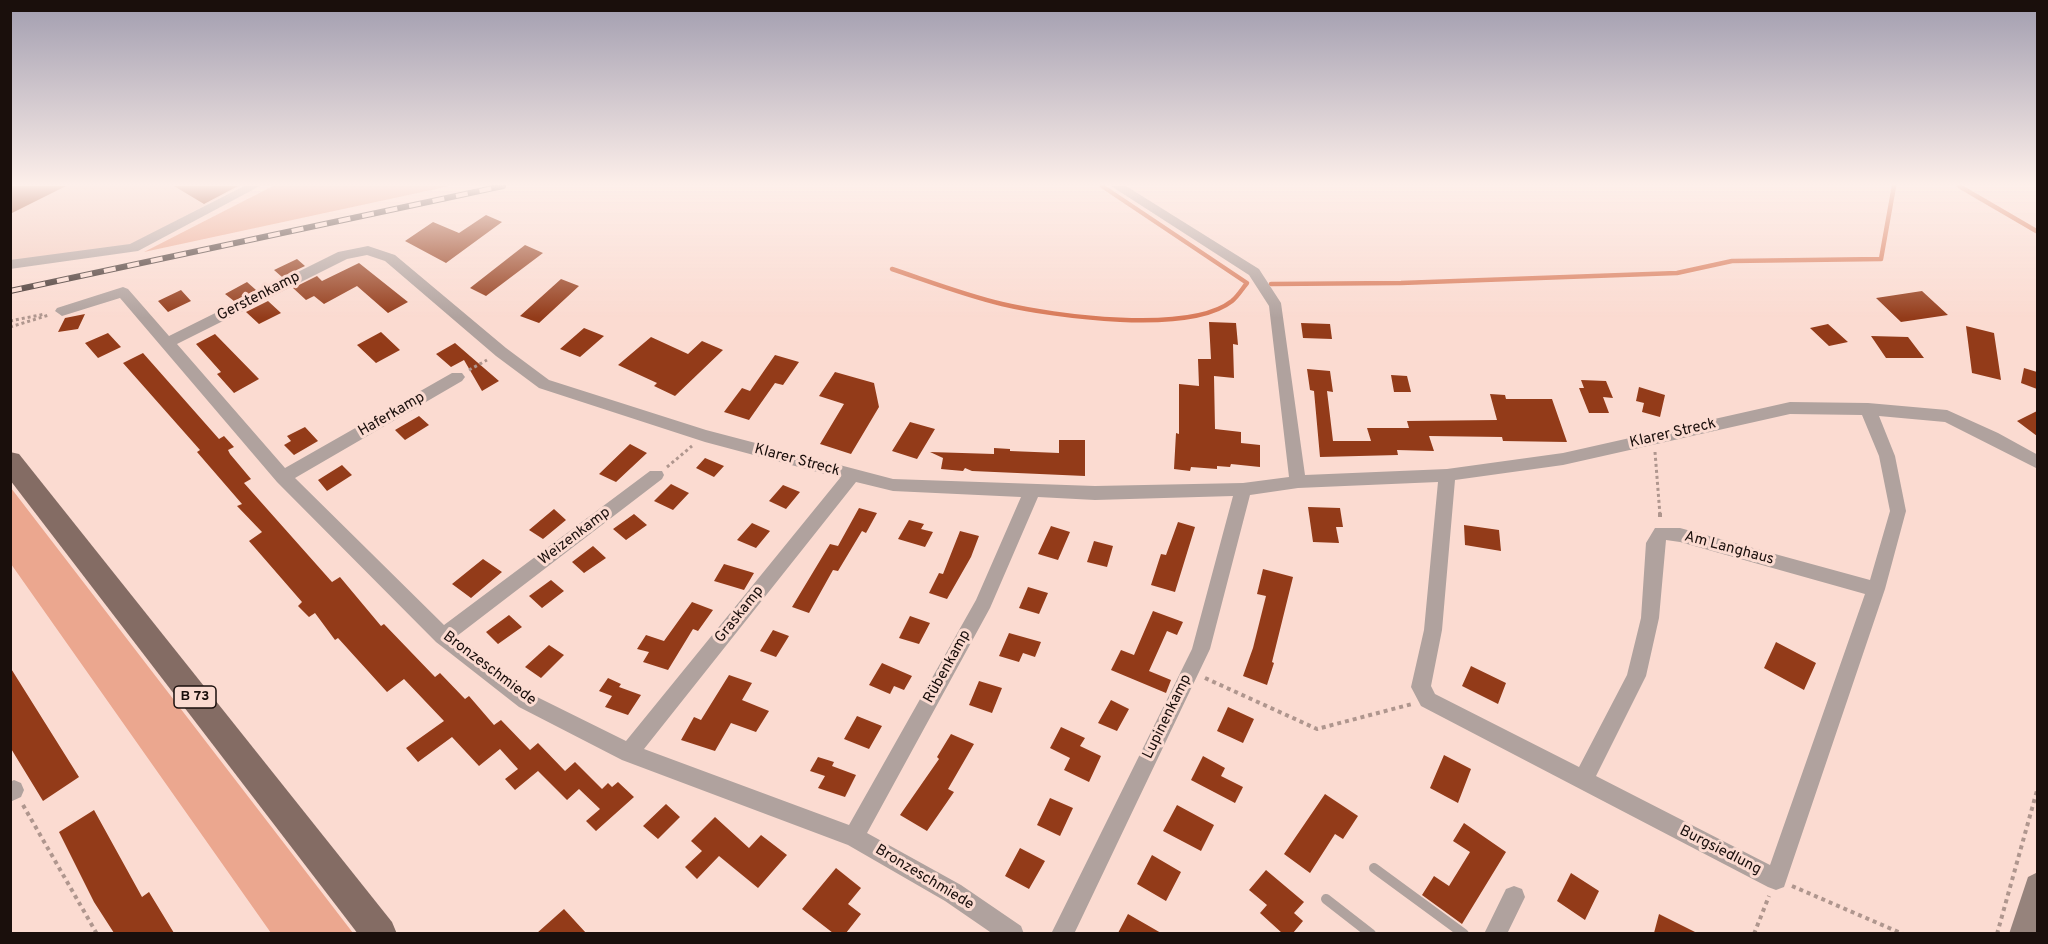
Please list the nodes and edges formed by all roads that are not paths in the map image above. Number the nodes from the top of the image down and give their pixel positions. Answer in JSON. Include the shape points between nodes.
{"nodes":[{"id":1,"x":168,"y":230,"type":"edge"},
{"id":2,"x":1186,"y":230,"type":"edge"},
{"id":3,"x":352,"y":252,"type":"joint"},
{"id":4,"x":10,"y":265,"type":"edge"},
{"id":5,"x":62,"y":311,"type":"road end"},
{"id":6,"x":167,"y":343,"type":"junction"},
{"id":7,"x":457,"y":377,"type":"road end"},
{"id":8,"x":1868,"y":409,"type":"junction"},
{"id":9,"x":2035,"y":459,"type":"edge"},
{"id":10,"x":10,"y":460,"type":"edge"},
{"id":11,"x":656,"y":475,"type":"road end"},
{"id":12,"x":1447,"y":475,"type":"junction"},
{"id":13,"x":851,"y":476,"type":"junction"},
{"id":14,"x":283,"y":477,"type":"junction"},
{"id":15,"x":1298,"y":482,"type":"junction"},
{"id":16,"x":1243,"y":489,"type":"junction"},
{"id":17,"x":1032,"y":491,"type":"junction"},
{"id":18,"x":1876,"y":589,"type":"junction"},
{"id":19,"x":443,"y":636,"type":"junction"},
{"id":20,"x":629,"y":753,"type":"junction"},
{"id":21,"x":1583,"y":780,"type":"junction"},
{"id":22,"x":854,"y":837,"type":"junction"},
{"id":23,"x":1374,"y":868,"type":"dead end"},
{"id":24,"x":2037,"y":887,"type":"edge"},
{"id":25,"x":1514,"y":897,"type":"dead end"},
{"id":26,"x":1326,"y":899,"type":"dead end"},
{"id":27,"x":380,"y":933,"type":"edge"},
{"id":28,"x":1013,"y":933,"type":"edge"},
{"id":29,"x":1062,"y":933,"type":"edge"},
{"id":30,"x":1371,"y":933,"type":"edge"},
{"id":31,"x":1464,"y":933,"type":"edge"},
{"id":32,"x":1495,"y":933,"type":"edge"},
{"id":33,"x":2024,"y":933,"type":"edge"}],
"edges":[{"from":1,"to":4,"type":"street","via":[[133,248]]},
{"from":2,"to":15,"type":"street","via":[[1254,273],[1276,306]]},
{"from":3,"to":6,"type":"street","name":"Gerstenkamp"},
{"from":3,"to":13,"type":"street","name":"Klarer Streck","via":[[368,250],[390,258],[544,384],[705,436]]},
{"from":5,"to":6,"type":"street","name":"Bronzeschmiede","via":[[123,292]]},
{"from":6,"to":14,"type":"street","name":"Bronzeschmiede"},
{"from":7,"to":14,"type":"street","name":"Haferkamp"},
{"from":8,"to":9,"type":"street","name":"Klarer Streck","via":[[1947,416]]},
{"from":8,"to":12,"type":"street","name":"Klarer Streck","via":[[1790,408],[1563,459]]},
{"from":8,"to":18,"type":"street","name":"Burgsiedlung","via":[[1887,456],[1898,511]]},
{"from":10,"to":27,"type":"main road","number":"B 73"},
{"from":11,"to":19,"type":"street","name":"Weizenkamp"},
{"from":12,"to":15,"type":"street","name":"Klarer Streck"},
{"from":12,"to":21,"type":"street","name":"Burgsiedlung","via":[[1433,630],[1421,687],[1428,700]]},
{"from":13,"to":17,"type":"street","name":"Klarer Streck","via":[[893,485]]},
{"from":13,"to":20,"type":"street","name":"Graskamp"},
{"from":14,"to":19,"type":"street","name":"Bronzeschmiede"},
{"from":15,"to":16,"type":"street","name":"Klarer Streck"},
{"from":16,"to":17,"type":"street","name":"Klarer Streck","via":[[1095,494]]},
{"from":16,"to":29,"type":"street","name":"Lupinenkamp","via":[[1201,649]]},
{"from":17,"to":22,"type":"street","name":"Rübenkamp","via":[[984,603]]},
{"from":18,"to":21,"type":"street","name":"Am Langhaus","via":[[1661,533],[1654,543],[1650,618],[1636,676]]},
{"from":18,"to":21,"type":"street","name":"Burgsiedlung","via":[[1776,879]]},
{"from":19,"to":20,"type":"street","name":"Bronzeschmiede","via":[[526,701]]},
{"from":20,"to":22,"type":"street","name":"Bronzeschmiede"},
{"from":22,"to":28,"type":"street","name":"Bronzeschmiede","via":[[953,893]]},
{"from":23,"to":31,"type":"lane"},
{"from":24,"to":33,"type":"main road"},
{"from":25,"to":32,"type":"street"},
{"from":26,"to":30,"type":"lane"}]}
